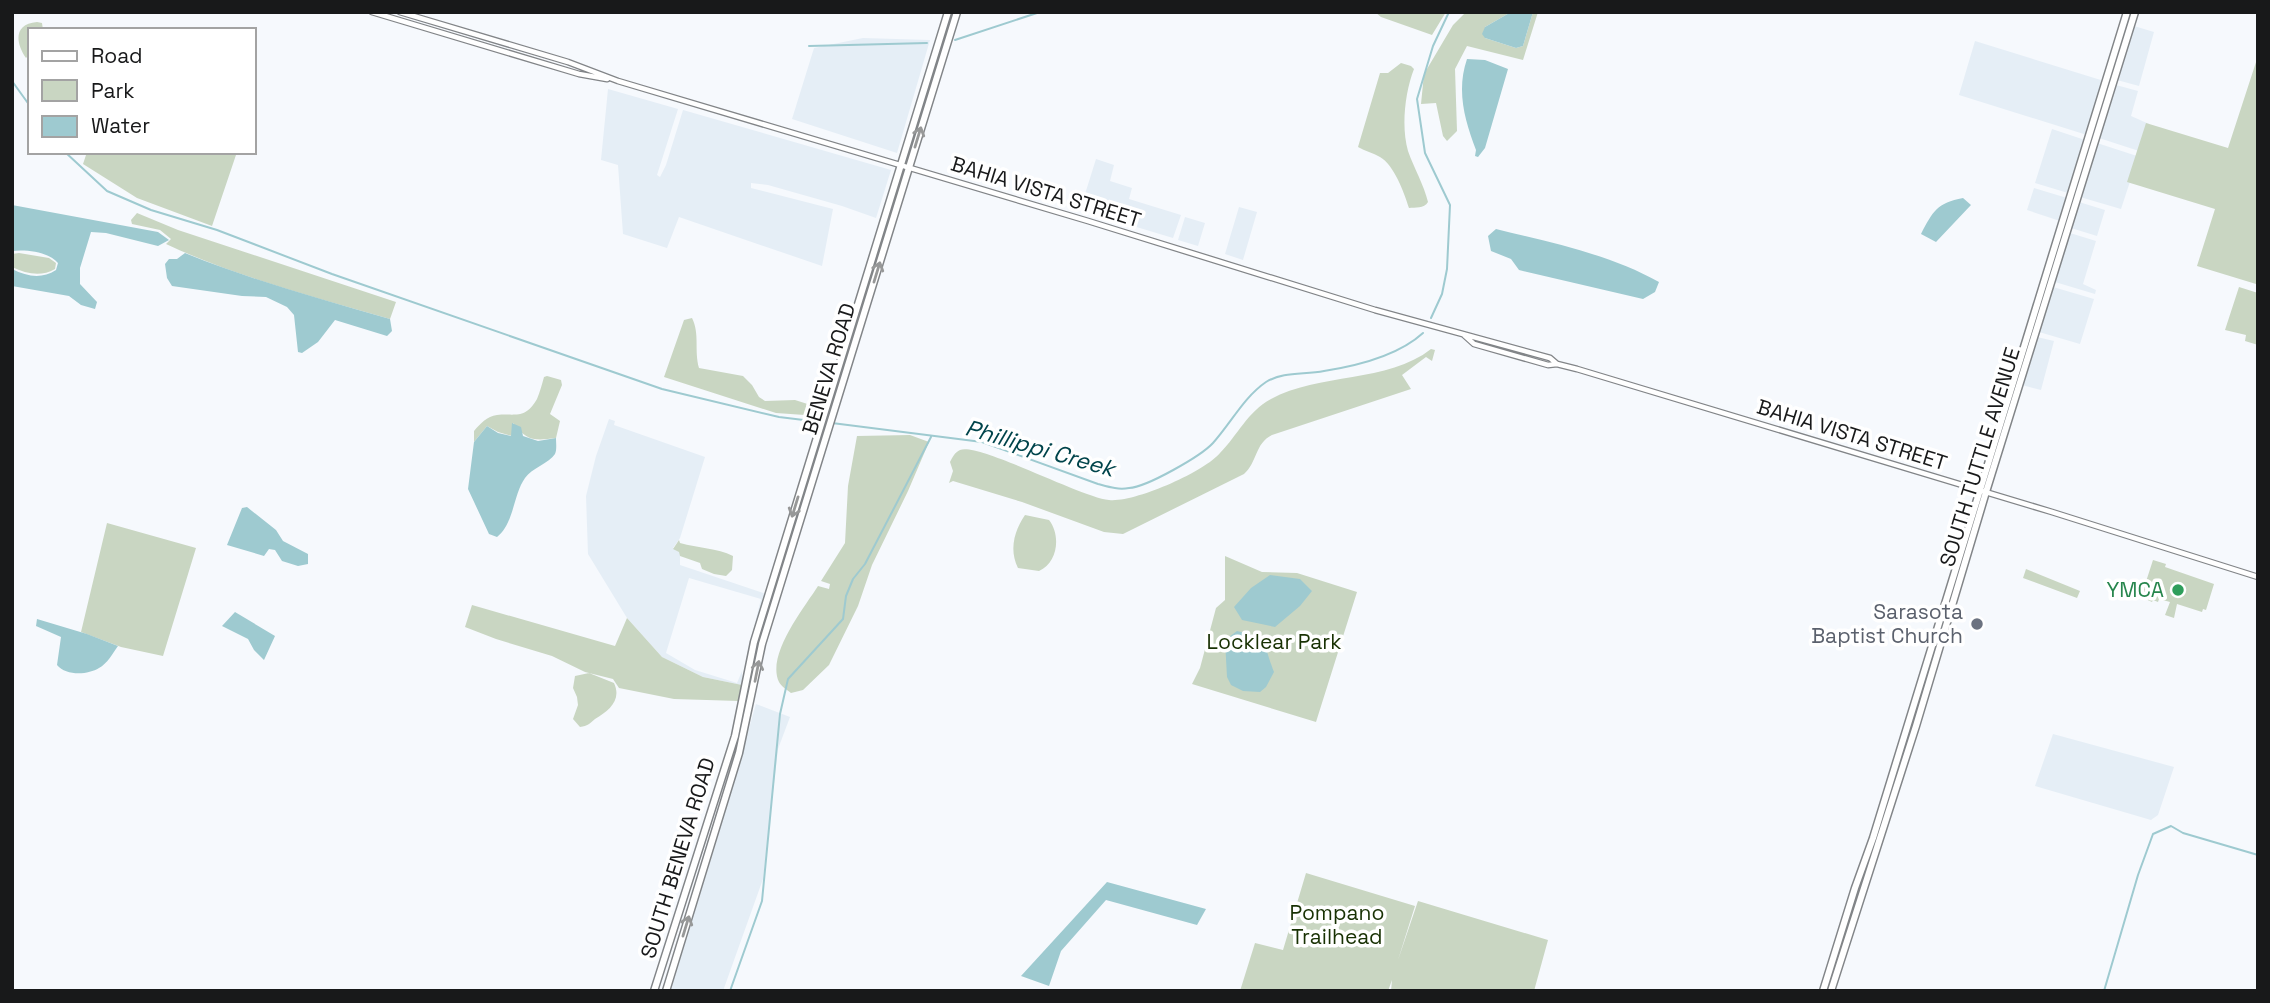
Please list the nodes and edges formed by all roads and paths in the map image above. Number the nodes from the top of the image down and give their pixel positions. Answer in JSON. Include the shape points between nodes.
{"nodes":[{"id":1,"x":372,"y":12,"type":"edge"},
{"id":2,"x":400,"y":12,"type":"edge"},
{"id":3,"x":948,"y":12,"type":"edge"},
{"id":4,"x":957,"y":12,"type":"edge"},
{"id":5,"x":2127,"y":12,"type":"edge"},
{"id":6,"x":2135,"y":12,"type":"edge"},
{"id":7,"x":618,"y":81,"type":"junction"},
{"id":8,"x":900,"y":164,"type":"junction"},
{"id":9,"x":909,"y":167,"type":"junction"},
{"id":10,"x":1983,"y":491,"type":"junction"},
{"id":11,"x":2258,"y":576,"type":"edge"},
{"id":12,"x":734,"y":736,"type":"joint"},
{"id":13,"x":743,"y":738,"type":"joint"},
{"id":14,"x":654,"y":991,"type":"edge"},
{"id":15,"x":666,"y":991,"type":"edge"},
{"id":16,"x":1823,"y":991,"type":"edge"},
{"id":17,"x":1831,"y":991,"type":"edge"}],
"edges":[{"from":1,"to":7,"type":"street","name":"BAHIA VISTA STREET","via":[[579,74]]},
{"from":2,"to":7,"type":"street","name":"BAHIA VISTA STREET"},
{"from":3,"to":8,"type":"main road","name":"BENEVA ROAD"},
{"from":9,"to":4,"type":"main road","name":"BENEVA ROAD","one_way":true},
{"from":5,"to":10,"type":"main road","name":"SOUTH TUTTLE AVENUE"},
{"from":6,"to":10,"type":"main road","name":"SOUTH TUTTLE AVENUE"},
{"from":7,"to":8,"type":"street","name":"BAHIA VISTA STREET"},
{"from":8,"to":9,"type":"street","name":"BAHIA VISTA STREET"},
{"from":8,"to":12,"type":"main road","name":"BENEVA ROAD","one_way":true,"via":[[754,642]]},
{"from":9,"to":10,"type":"street","name":"BAHIA VISTA STREET"},
{"from":13,"to":9,"type":"main road","name":"BENEVA ROAD","one_way":true,"via":[[762,644]]},
{"from":10,"to":11,"type":"street","name":"BAHIA VISTA STREET"},
{"from":10,"to":16,"type":"main road","name":"SOUTH TUTTLE AVENUE"},
{"from":10,"to":17,"type":"main road","name":"SOUTH TUTTLE AVENUE","via":[[1916,726]]},
{"from":12,"to":14,"type":"main road","name":"SOUTH BENEVA ROAD"},
{"from":15,"to":13,"type":"main road","name":"SOUTH BENEVA ROAD","one_way":true}]}
